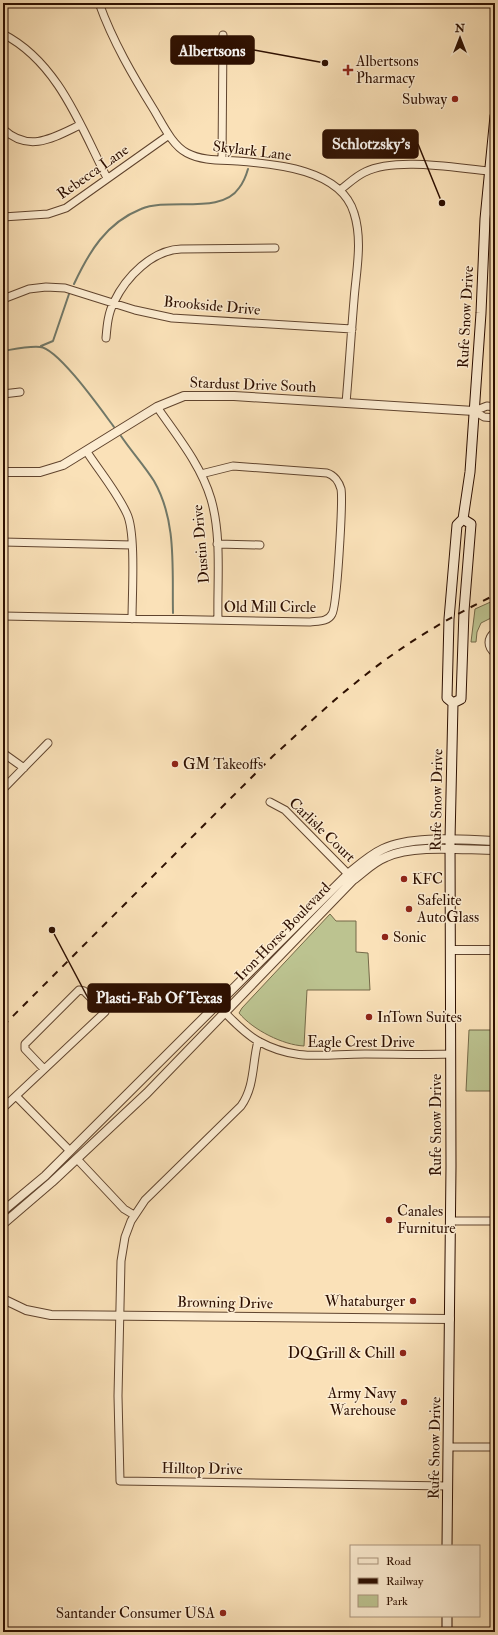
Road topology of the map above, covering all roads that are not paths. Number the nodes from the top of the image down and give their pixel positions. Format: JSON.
{"nodes":[{"id":1,"x":100,"y":3,"type":"edge"},
{"id":2,"x":3,"y":34,"type":"edge"},
{"id":3,"x":223,"y":35,"type":"dead end"},
{"id":4,"x":495,"y":116,"type":"edge"},
{"id":5,"x":80,"y":125,"type":"junction"},
{"id":6,"x":3,"y":129,"type":"edge"},
{"id":7,"x":169,"y":134,"type":"junction"},
{"id":8,"x":222,"y":160,"type":"junction"},
{"id":9,"x":490,"y":171,"type":"junction"},
{"id":10,"x":107,"y":178,"type":"junction"},
{"id":11,"x":340,"y":190,"type":"junction"},
{"id":12,"x":3,"y":217,"type":"edge"},
{"id":13,"x":275,"y":248,"type":"dead end"},
{"id":14,"x":3,"y":299,"type":"edge"},
{"id":15,"x":113,"y":303,"type":"junction"},
{"id":16,"x":352,"y":329,"type":"junction"},
{"id":17,"x":106,"y":338,"type":"dead end"},
{"id":18,"x":20,"y":392,"type":"dead end"},
{"id":19,"x":3,"y":394,"type":"edge"},
{"id":20,"x":346,"y":403,"type":"junction"},
{"id":21,"x":157,"y":407,"type":"junction"},
{"id":22,"x":495,"y":407,"type":"edge"},
{"id":23,"x":474,"y":411,"type":"junction"},
{"id":24,"x":495,"y":418,"type":"edge"},
{"id":25,"x":87,"y":452,"type":"junction"},
{"id":26,"x":3,"y":472,"type":"edge"},
{"id":27,"x":201,"y":474,"type":"junction"},
{"id":28,"x":463,"y":519,"type":"junction"},
{"id":29,"x":3,"y":542,"type":"edge"},
{"id":30,"x":217,"y":544,"type":"junction"},
{"id":31,"x":132,"y":545,"type":"junction"},
{"id":32,"x":260,"y":545,"type":"dead end"},
{"id":33,"x":3,"y":616,"type":"edge"},
{"id":34,"x":132,"y":619,"type":"junction"},
{"id":35,"x":218,"y":620,"type":"junction"},
{"id":36,"x":495,"y":632,"type":"edge"},
{"id":37,"x":495,"y":654,"type":"edge"},
{"id":38,"x":453,"y":703,"type":"junction"},
{"id":39,"x":48,"y":743,"type":"dead end"},
{"id":40,"x":3,"y":753,"type":"edge"},
{"id":41,"x":24,"y":768,"type":"junction"},
{"id":42,"x":3,"y":790,"type":"edge"},
{"id":43,"x":270,"y":802,"type":"dead end"},
{"id":44,"x":450,"y":840,"type":"junction"},
{"id":45,"x":495,"y":841,"type":"edge"},
{"id":46,"x":450,"y":850,"type":"junction"},
{"id":47,"x":495,"y":850,"type":"edge"},
{"id":48,"x":351,"y":877,"type":"junction"},
{"id":49,"x":450,"y":950,"type":"junction"},
{"id":50,"x":495,"y":950,"type":"edge"},
{"id":51,"x":217,"y":1005,"type":"junction"},
{"id":52,"x":225,"y":1013,"type":"junction"},
{"id":53,"x":258,"y":1041,"type":"junction"},
{"id":54,"x":450,"y":1054,"type":"junction"},
{"id":55,"x":44,"y":1069,"type":"junction"},
{"id":56,"x":16,"y":1096,"type":"junction"},
{"id":57,"x":3,"y":1108,"type":"edge"},
{"id":58,"x":70,"y":1151,"type":"junction"},
{"id":59,"x":77,"y":1159,"type":"junction"},
{"id":60,"x":3,"y":1211,"type":"edge"},
{"id":61,"x":134,"y":1215,"type":"junction"},
{"id":62,"x":450,"y":1221,"type":"junction"},
{"id":63,"x":495,"y":1221,"type":"edge"},
{"id":64,"x":3,"y":1224,"type":"edge"},
{"id":65,"x":3,"y":1299,"type":"edge"},
{"id":66,"x":120,"y":1315,"type":"junction"},
{"id":67,"x":450,"y":1319,"type":"junction"},
{"id":68,"x":449,"y":1447,"type":"junction"},
{"id":69,"x":495,"y":1447,"type":"edge"},
{"id":70,"x":448,"y":1486,"type":"junction"},
{"id":71,"x":447,"y":1545,"type":"edge"},
{"id":72,"x":447,"y":1617,"type":"edge"},
{"id":73,"x":446,"y":1632,"type":"edge"}],
"edges":[{"from":1,"to":7,"type":"street","name":"Skylark Lane"},
{"from":2,"to":5,"type":"street"},
{"from":3,"to":8,"type":"street"},
{"from":4,"to":9,"type":"main road","name":"Rufe Snow Drive"},
{"from":5,"to":6,"type":"street"},
{"from":5,"to":10,"type":"street"},
{"from":7,"to":8,"type":"street","name":"Skylark Lane"},
{"from":7,"to":10,"type":"street","name":"Rebecca Lane"},
{"from":8,"to":11,"type":"street","name":"Skylark Lane"},
{"from":9,"to":11,"type":"street"},
{"from":9,"to":23,"type":"main road","name":"Rufe Snow Drive"},
{"from":10,"to":12,"type":"street","name":"Rebecca Lane"},
{"from":11,"to":16,"type":"street","name":"Skylark Lane"},
{"from":13,"to":15,"type":"street"},
{"from":14,"to":15,"type":"street","name":"Brookside Drive"},
{"from":15,"to":16,"type":"street","name":"Brookside Drive"},
{"from":15,"to":17,"type":"street"},
{"from":16,"to":20,"type":"street","name":"Skylark Lane"},
{"from":18,"to":19,"type":"street"},
{"from":20,"to":21,"type":"street","name":"Stardust Drive South"},
{"from":20,"to":23,"type":"street","name":"Stardust Drive South"},
{"from":21,"to":25,"type":"street","name":"Stardust Drive South"},
{"from":21,"to":27,"type":"street","name":"Dustin Drive"},
{"from":22,"to":23,"type":"street"},
{"from":23,"to":24,"type":"street"},
{"from":23,"to":28,"type":"main road","name":"Rufe Snow Drive"},
{"from":25,"to":26,"type":"street","name":"Stardust Drive South"},
{"from":25,"to":31,"type":"street"},
{"from":27,"to":30,"type":"street","name":"Dustin Drive"},
{"from":27,"to":35,"type":"street","name":"Old Mill Circle"},
{"from":28,"to":38,"type":"main road","name":"Rufe Snow Drive"},
{"from":28,"to":38,"type":"main road","name":"Rufe Snow Drive"},
{"from":29,"to":31,"type":"street"},
{"from":30,"to":32,"type":"street"},
{"from":30,"to":35,"type":"street","name":"Dustin Drive"},
{"from":31,"to":34,"type":"street"},
{"from":33,"to":34,"type":"street","name":"Old Mill Circle"},
{"from":34,"to":35,"type":"street","name":"Old Mill Circle"},
{"from":36,"to":37,"type":"street"},
{"from":38,"to":44,"type":"main road","name":"Rufe Snow Drive"},
{"from":39,"to":41,"type":"street"},
{"from":40,"to":41,"type":"street"},
{"from":41,"to":42,"type":"street"},
{"from":43,"to":48,"type":"street","name":"Carlisle Court"},
{"from":44,"to":45,"type":"street","name":"Iron Horse Boulevard"},
{"from":44,"to":46,"type":"main road","name":"Rufe Snow Drive"},
{"from":44,"to":48,"type":"street","name":"Iron Horse Boulevard"},
{"from":46,"to":47,"type":"street","name":"Iron Horse Boulevard"},
{"from":46,"to":48,"type":"street","name":"Iron Horse Boulevard"},
{"from":46,"to":49,"type":"main road","name":"Rufe Snow Drive"},
{"from":48,"to":51,"type":"street","name":"Iron Horse Boulevard"},
{"from":48,"to":52,"type":"street","name":"Iron Horse Boulevard"},
{"from":49,"to":50,"type":"street"},
{"from":49,"to":54,"type":"main road","name":"Rufe Snow Drive"},
{"from":51,"to":52,"type":"street","name":"Eagle Crest Drive"},
{"from":51,"to":58,"type":"street","name":"Iron Horse Boulevard"},
{"from":52,"to":53,"type":"street","name":"Eagle Crest Drive"},
{"from":52,"to":59,"type":"street","name":"Iron Horse Boulevard"},
{"from":53,"to":54,"type":"street","name":"Eagle Crest Drive"},
{"from":53,"to":61,"type":"street"},
{"from":54,"to":62,"type":"main road","name":"Rufe Snow Drive"},
{"from":55,"to":55,"type":"street"},
{"from":55,"to":56,"type":"street"},
{"from":56,"to":57,"type":"street"},
{"from":56,"to":58,"type":"street"},
{"from":58,"to":59,"type":"street"},
{"from":58,"to":60,"type":"street","name":"Iron Horse Boulevard"},
{"from":59,"to":61,"type":"street"},
{"from":59,"to":64,"type":"street","name":"Iron Horse Boulevard"},
{"from":61,"to":66,"type":"street"},
{"from":62,"to":63,"type":"street"},
{"from":62,"to":67,"type":"main road","name":"Rufe Snow Drive"},
{"from":65,"to":66,"type":"street","name":"Browning Drive"},
{"from":66,"to":67,"type":"street","name":"Browning Drive"},
{"from":66,"to":70,"type":"street","name":"Hilltop Drive"},
{"from":67,"to":68,"type":"main road","name":"Rufe Snow Drive"},
{"from":68,"to":69,"type":"street"},
{"from":68,"to":70,"type":"main road","name":"Rufe Snow Drive"},
{"from":70,"to":71,"type":"main road","name":"Rufe Snow Drive"},
{"from":72,"to":73,"type":"main road"}]}
